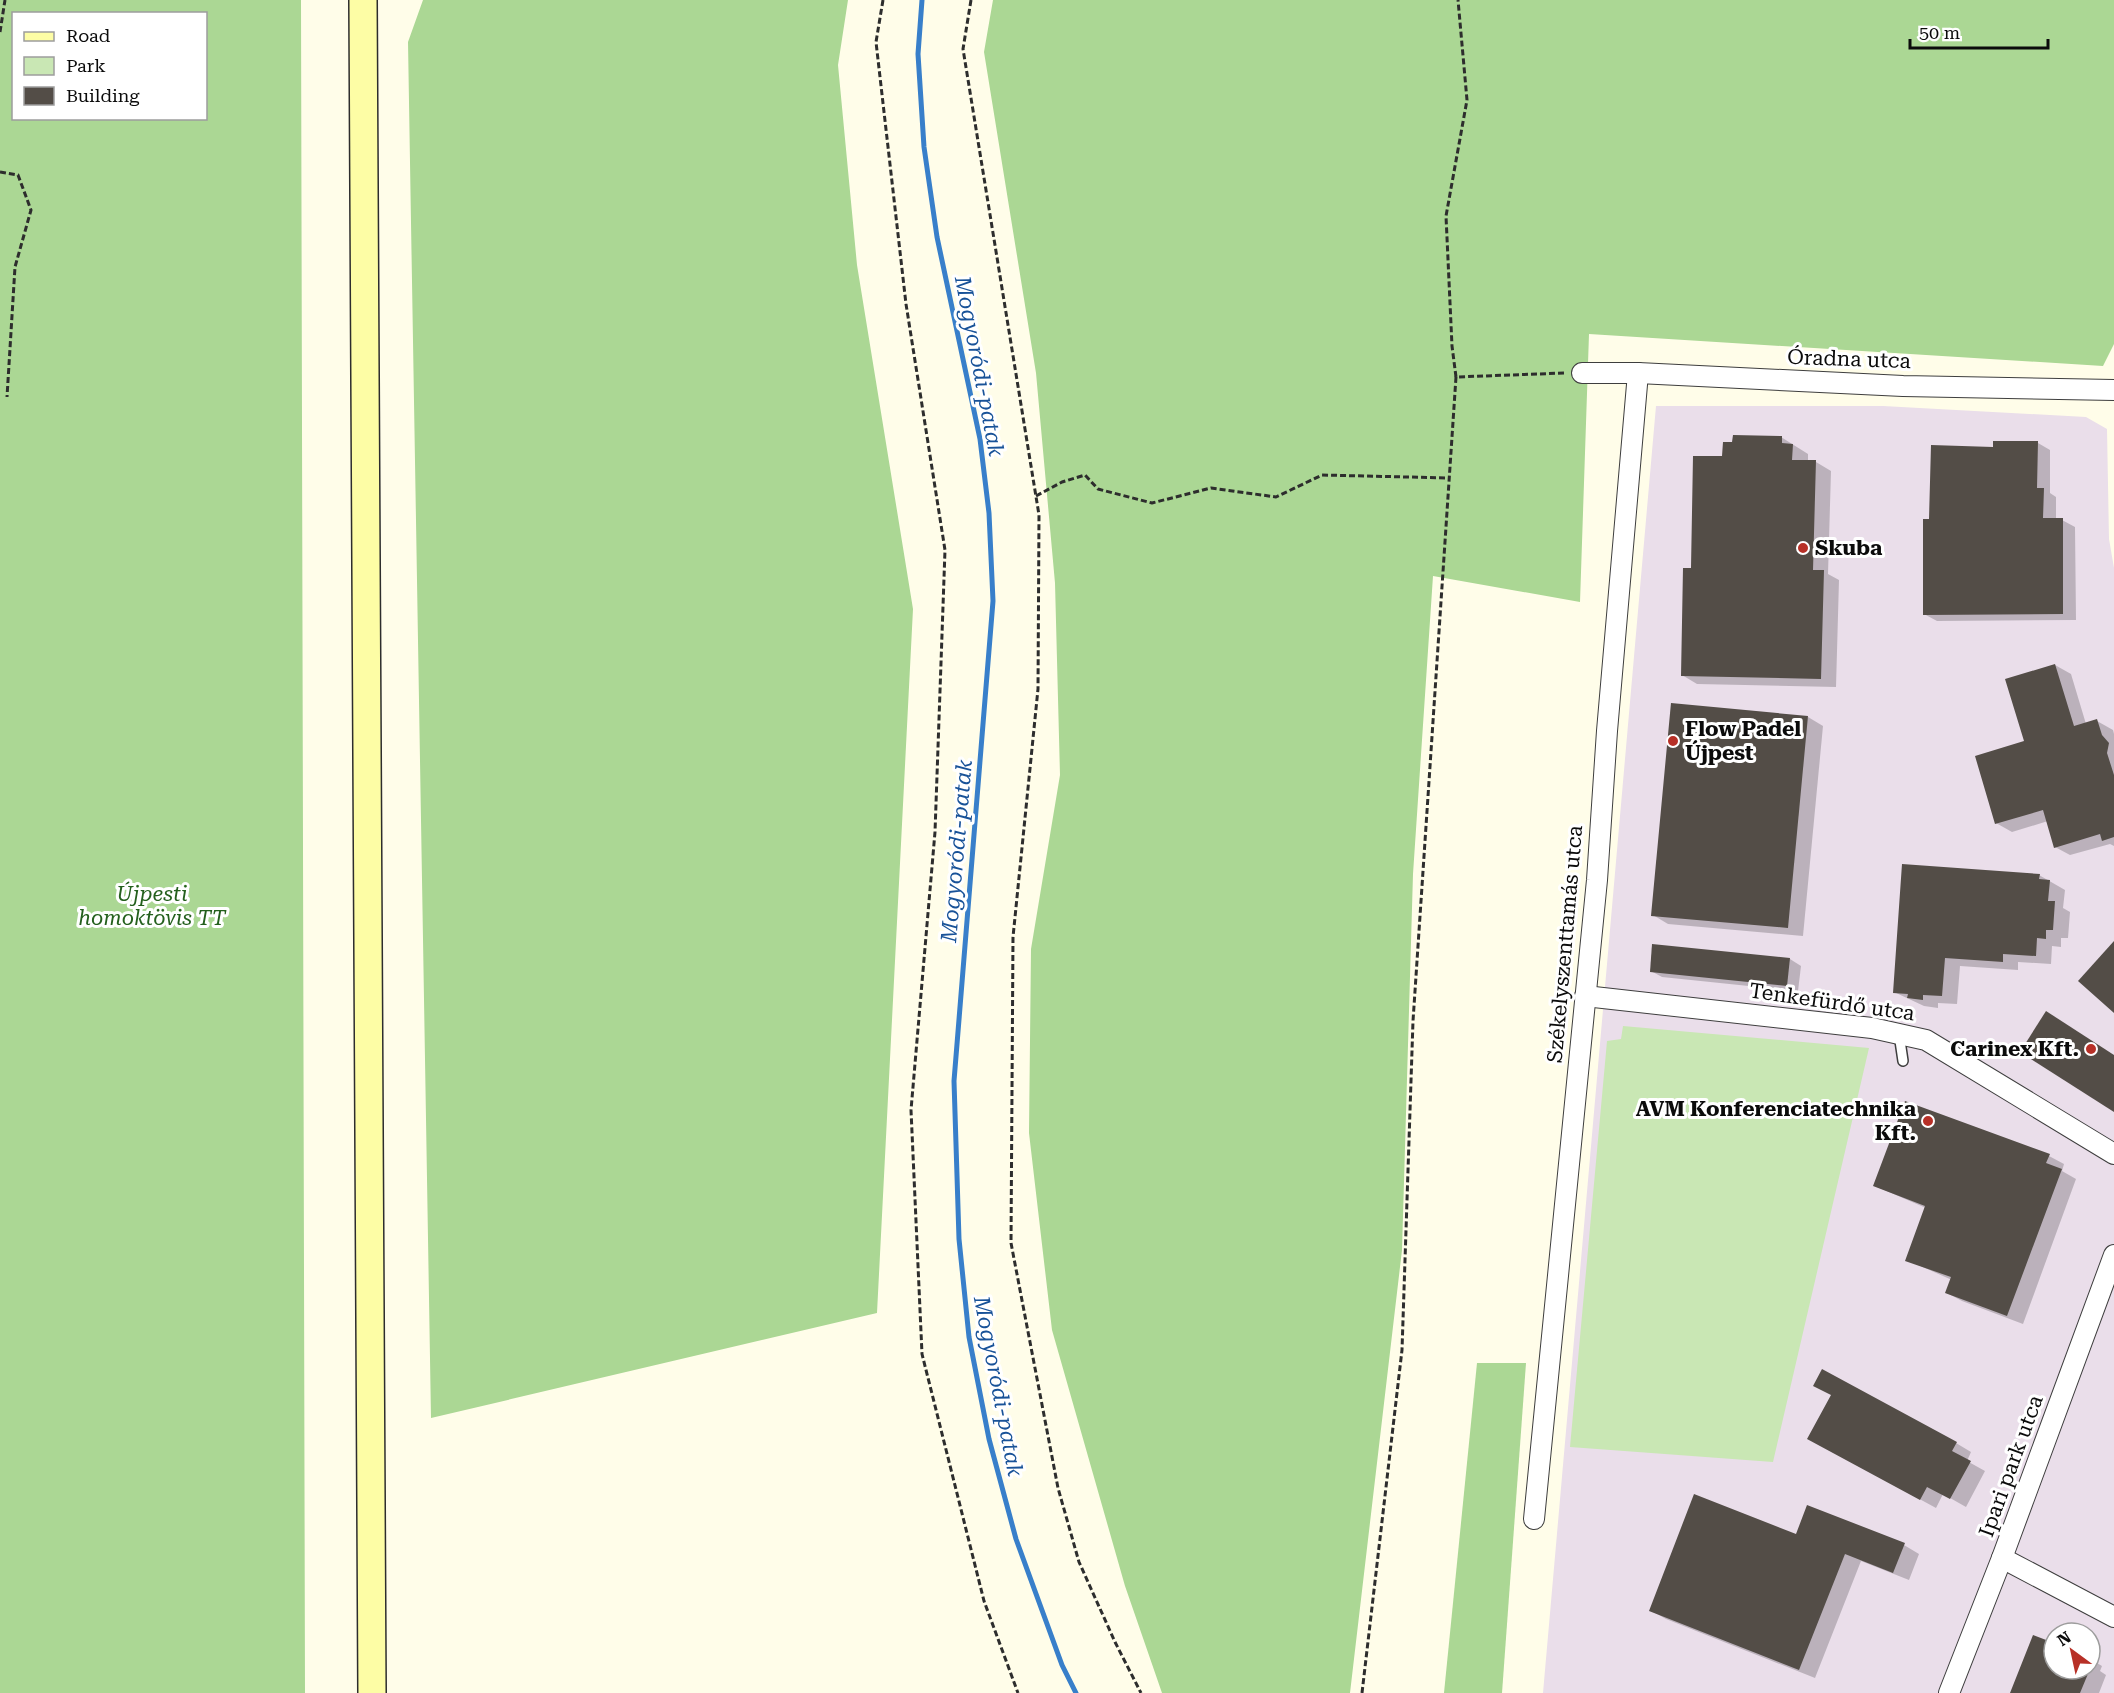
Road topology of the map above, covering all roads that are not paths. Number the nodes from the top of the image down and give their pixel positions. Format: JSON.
{"nodes":[{"id":1,"x":363,"y":0,"type":"edge"},
{"id":2,"x":1582,"y":373,"type":"road end"},
{"id":3,"x":1638,"y":373,"type":"junction"},
{"id":4,"x":2114,"y":390,"type":"edge"},
{"id":5,"x":1585,"y":996,"type":"junction"},
{"id":6,"x":1899,"y":1034,"type":"junction"},
{"id":7,"x":1903,"y":1060,"type":"dead end"},
{"id":8,"x":2114,"y":1155,"type":"edge"},
{"id":9,"x":2114,"y":1255,"type":"edge"},
{"id":10,"x":1534,"y":1519,"type":"dead end"},
{"id":11,"x":2002,"y":1558,"type":"junction"},
{"id":12,"x":2114,"y":1617,"type":"edge"},
{"id":13,"x":372,"y":1693,"type":"edge"},
{"id":14,"x":1949,"y":1693,"type":"edge"}],
"edges":[{"from":1,"to":13,"type":"main road"},
{"from":2,"to":3,"type":"street","name":"Óradna utca"},
{"from":3,"to":4,"type":"street","name":"Óradna utca"},
{"from":3,"to":5,"type":"street","name":"Székelyszenttamás utca"},
{"from":5,"to":6,"type":"street","name":"Tenkefürdő utca"},
{"from":5,"to":10,"type":"street","name":"Székelyszenttamás utca"},
{"from":6,"to":7,"type":"lane"},
{"from":6,"to":8,"type":"street","name":"Tenkefürdő utca"},
{"from":9,"to":11,"type":"street","name":"Ipari park utca"},
{"from":11,"to":12,"type":"street"},
{"from":11,"to":14,"type":"street","name":"Ipari park utca"}]}
